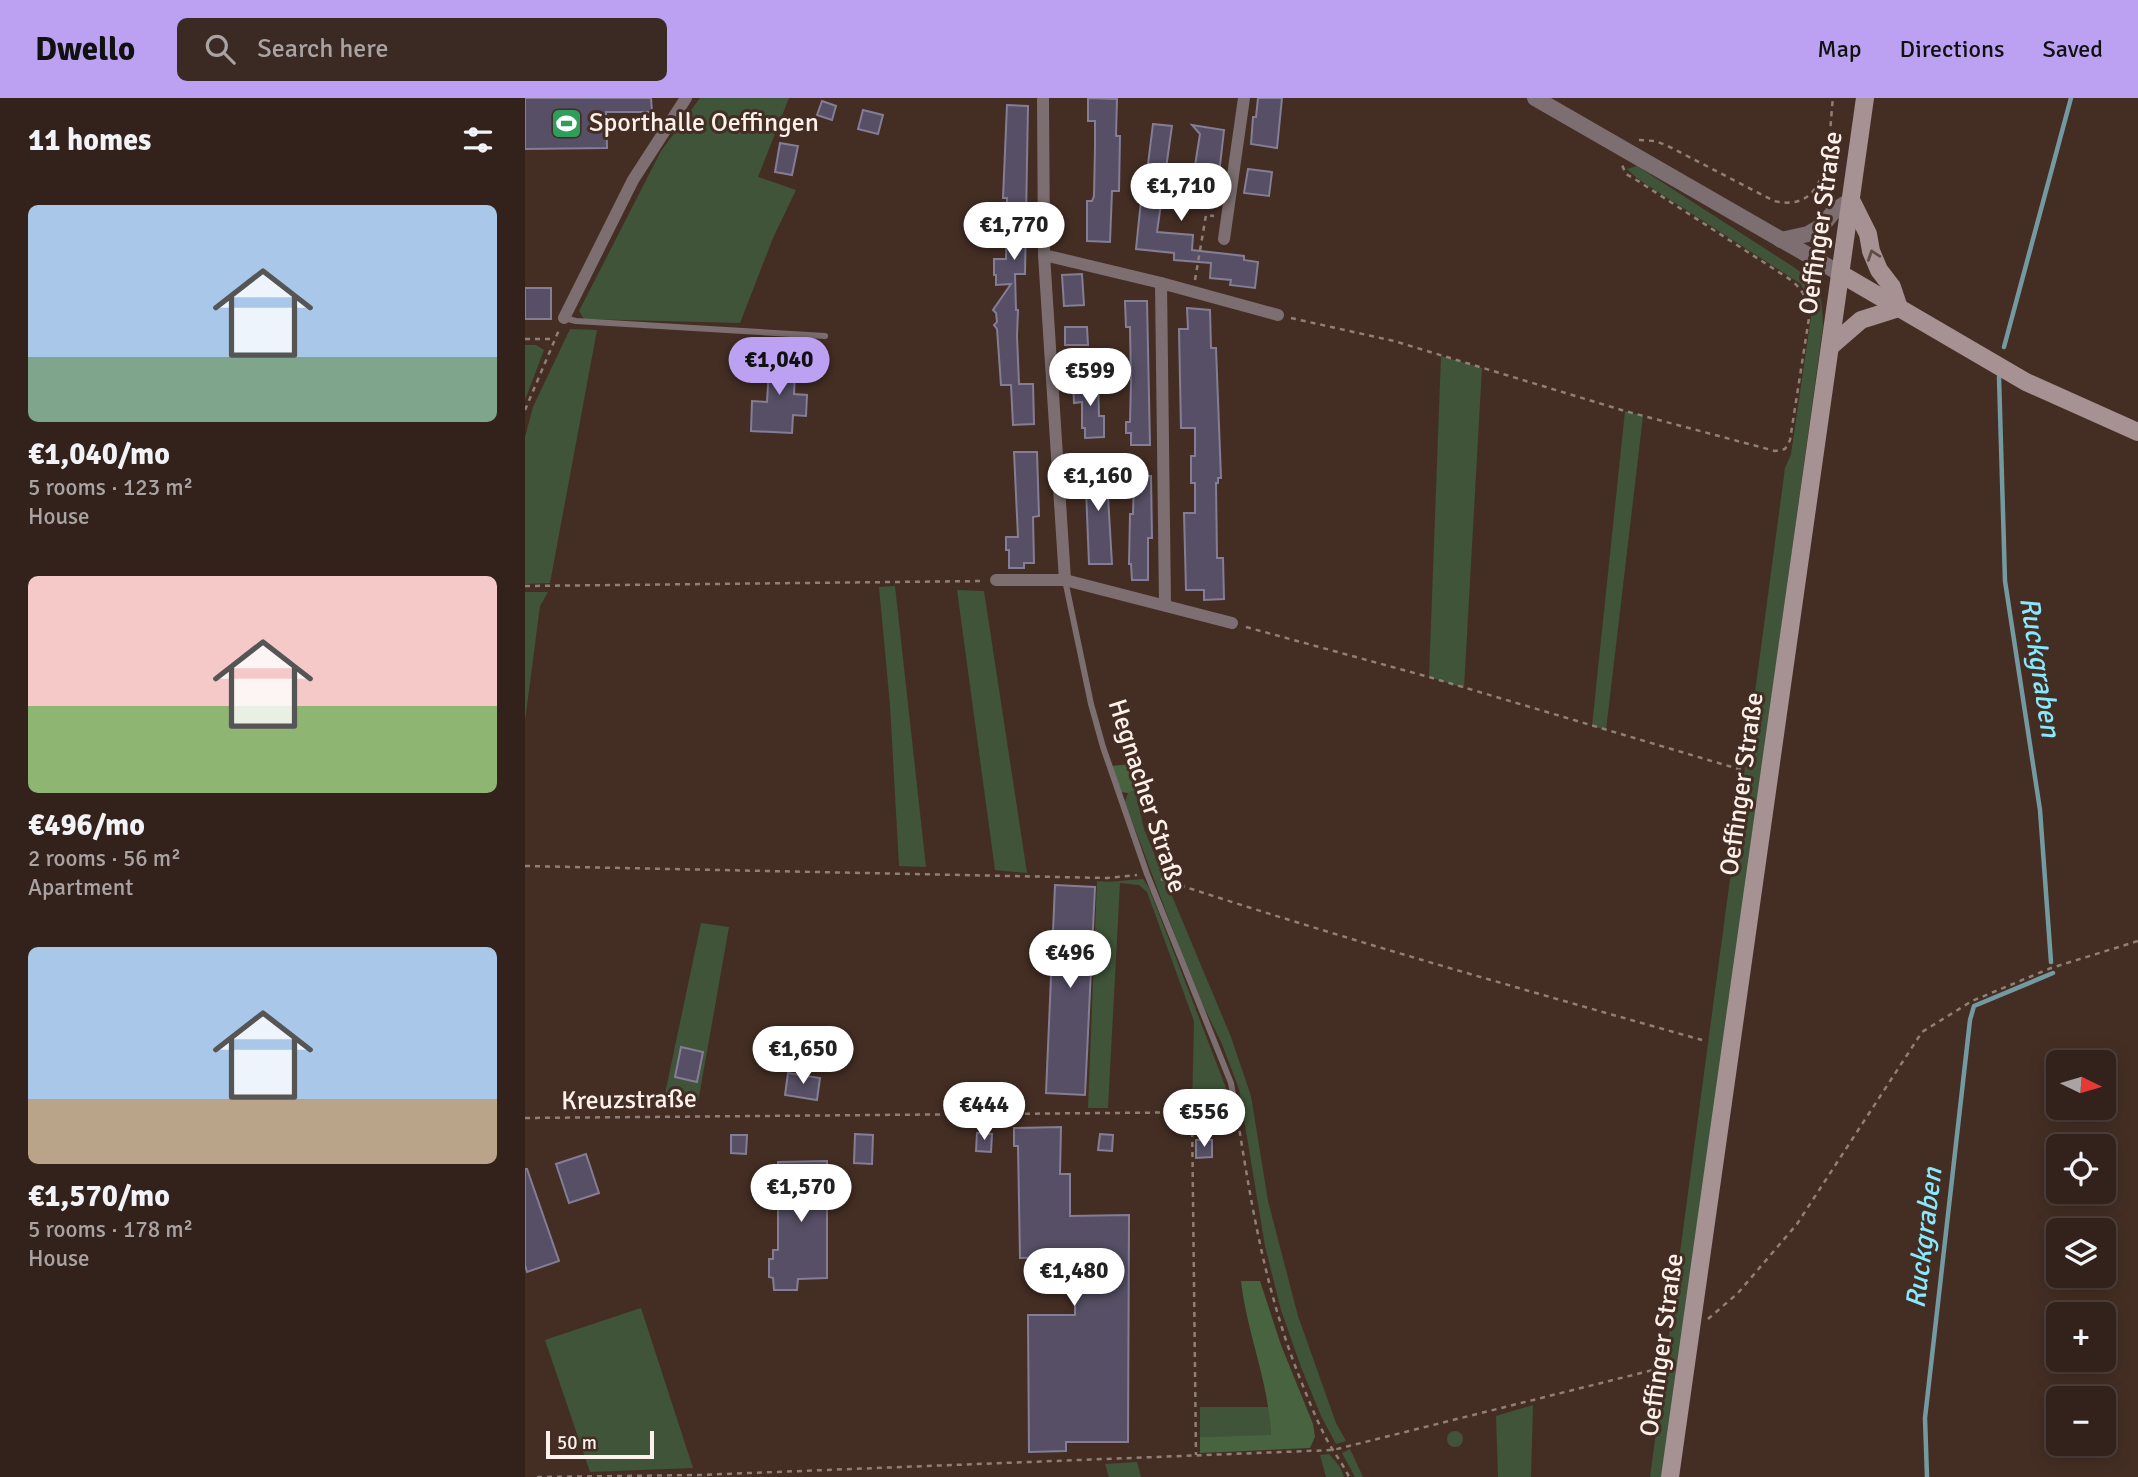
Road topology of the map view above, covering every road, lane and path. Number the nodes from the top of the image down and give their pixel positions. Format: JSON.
{"nodes":[{"id":1,"x":686,"y":98,"type":"edge"},
{"id":2,"x":1043,"y":98,"type":"edge"},
{"id":3,"x":1244,"y":98,"type":"edge"},
{"id":4,"x":1535,"y":98,"type":"edge"},
{"id":5,"x":1833,"y":98,"type":"edge"},
{"id":6,"x":1865,"y":98,"type":"edge"},
{"id":7,"x":1623,"y":150,"type":"junction"},
{"id":8,"x":1851,"y":200,"type":"junction"},
{"id":9,"x":1227,"y":218,"type":"junction"},
{"id":10,"x":1224,"y":239,"type":"dead end"},
{"id":11,"x":1781,"y":240,"type":"junction"},
{"id":12,"x":1044,"y":255,"type":"junction"},
{"id":13,"x":1842,"y":274,"type":"junction"},
{"id":14,"x":1161,"y":283,"type":"junction"},
{"id":15,"x":1193,"y":292,"type":"junction"},
{"id":16,"x":1899,"y":308,"type":"junction"},
{"id":17,"x":1278,"y":315,"type":"joint"},
{"id":18,"x":564,"y":318,"type":"junction"},
{"id":19,"x":825,"y":336,"type":"dead end"},
{"id":20,"x":555,"y":339,"type":"junction"},
{"id":21,"x":525,"y":340,"type":"edge"},
{"id":22,"x":1831,"y":346,"type":"junction"},
{"id":23,"x":525,"y":411,"type":"edge"},
{"id":24,"x":2138,"y":432,"type":"edge"},
{"id":25,"x":996,"y":580,"type":"joint"},
{"id":26,"x":1065,"y":580,"type":"junction"},
{"id":27,"x":525,"y":586,"type":"edge"},
{"id":28,"x":1165,"y":604,"type":"junction"},
{"id":29,"x":1233,"y":623,"type":"joint"},
{"id":30,"x":1742,"y":770,"type":"dead end"},
{"id":31,"x":525,"y":866,"type":"edge"},
{"id":32,"x":1147,"y":874,"type":"junction"},
{"id":33,"x":2138,"y":941,"type":"edge"},
{"id":34,"x":1702,"y":1040,"type":"dead end"},
{"id":35,"x":1192,"y":1112,"type":"junction"},
{"id":36,"x":1236,"y":1112,"type":"junction"},
{"id":37,"x":525,"y":1118,"type":"edge"},
{"id":38,"x":1690,"y":1334,"type":"junction"},
{"id":39,"x":1686,"y":1362,"type":"junction"},
{"id":40,"x":1333,"y":1450,"type":"junction"},
{"id":41,"x":1196,"y":1456,"type":"junction"},
{"id":42,"x":537,"y":1477,"type":"edge"},
{"id":43,"x":1349,"y":1477,"type":"edge"},
{"id":44,"x":1670,"y":1477,"type":"edge"}],
"edges":[{"from":1,"to":18,"type":"street"},
{"from":2,"to":12,"type":"street","name":"Hegnacher Straße"},
{"from":3,"to":9,"type":"street"},
{"from":4,"to":7,"type":"street"},
{"from":5,"to":7,"type":"path"},
{"from":6,"to":8,"type":"main road","name":"Oeffinger Straße"},
{"from":7,"to":11,"type":"street"},
{"from":7,"to":17,"type":"path"},
{"from":8,"to":11,"type":"street"},
{"from":8,"to":13,"type":"main road","name":"Oeffinger Straße"},
{"from":16,"to":8,"type":"main road","one_way":true},
{"from":9,"to":10,"type":"street"},
{"from":9,"to":15,"type":"path"},
{"from":11,"to":13,"type":"street"},
{"from":12,"to":14,"type":"street"},
{"from":12,"to":26,"type":"street","name":"Hegnacher Straße"},
{"from":13,"to":16,"type":"main road"},
{"from":13,"to":22,"type":"main road","name":"Oeffinger Straße"},
{"from":14,"to":15,"type":"street"},
{"from":14,"to":28,"type":"street"},
{"from":15,"to":17,"type":"street"},
{"from":16,"to":22,"type":"main road"},
{"from":16,"to":24,"type":"main road"},
{"from":18,"to":19,"type":"lane"},
{"from":18,"to":20,"type":"path"},
{"from":20,"to":21,"type":"path"},
{"from":20,"to":23,"type":"path"},
{"from":22,"to":38,"type":"main road","name":"Oeffinger Straße"},
{"from":25,"to":26,"type":"street"},
{"from":25,"to":27,"type":"path"},
{"from":26,"to":28,"type":"street"},
{"from":26,"to":32,"type":"lane","name":"Hegnacher Straße"},
{"from":28,"to":29,"type":"street"},
{"from":29,"to":30,"type":"path"},
{"from":31,"to":32,"type":"path"},
{"from":32,"to":34,"type":"path"},
{"from":32,"to":36,"type":"lane","name":"Hegnacher Straße"},
{"from":33,"to":38,"type":"path"},
{"from":35,"to":36,"type":"path","name":"Kreuzstraße"},
{"from":35,"to":37,"type":"path","name":"Kreuzstraße"},
{"from":35,"to":41,"type":"path"},
{"from":36,"to":40,"type":"path"},
{"from":38,"to":39,"type":"main road","name":"Oeffinger Straße"},
{"from":39,"to":40,"type":"path"},
{"from":39,"to":44,"type":"main road","name":"Oeffinger Straße"},
{"from":40,"to":41,"type":"path"},
{"from":40,"to":43,"type":"path"},
{"from":41,"to":42,"type":"path"}]}
